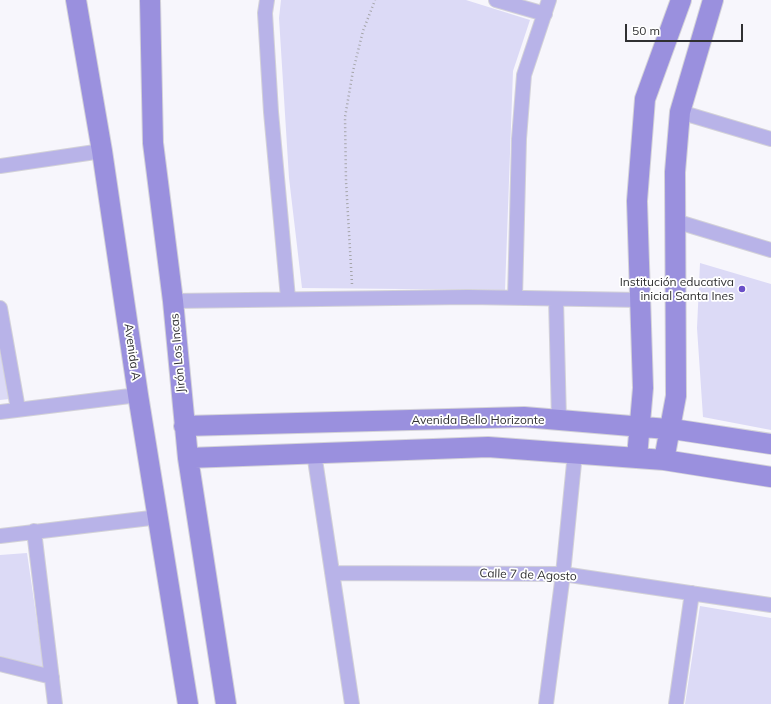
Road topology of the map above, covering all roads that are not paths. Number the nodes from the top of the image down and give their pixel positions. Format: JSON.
{"nodes":[{"id":1,"x":76,"y":0,"type":"edge"},
{"id":2,"x":150,"y":0,"type":"edge"},
{"id":3,"x":267,"y":0,"type":"edge"},
{"id":4,"x":496,"y":0,"type":"edge"},
{"id":5,"x":550,"y":0,"type":"edge"},
{"id":6,"x":681,"y":0,"type":"edge"},
{"id":7,"x":713,"y":0,"type":"edge"},
{"id":8,"x":545,"y":14,"type":"junction"},
{"id":9,"x":680,"y":112,"type":"junction"},
{"id":10,"x":771,"y":139,"type":"edge"},
{"id":11,"x":102,"y":151,"type":"junction"},
{"id":12,"x":0,"y":166,"type":"edge"},
{"id":13,"x":675,"y":221,"type":"junction"},
{"id":14,"x":771,"y":250,"type":"edge"},
{"id":15,"x":288,"y":298,"type":"junction"},
{"id":16,"x":515,"y":298,"type":"junction"},
{"id":17,"x":556,"y":299,"type":"junction"},
{"id":18,"x":640,"y":300,"type":"junction"},
{"id":19,"x":173,"y":301,"type":"junction"},
{"id":20,"x":0,"y":308,"type":"edge"},
{"id":21,"x":138,"y":395,"type":"junction"},
{"id":22,"x":18,"y":409,"type":"junction"},
{"id":23,"x":0,"y":412,"type":"edge"},
{"id":24,"x":559,"y":420,"type":"junction"},
{"id":25,"x":184,"y":426,"type":"junction"},
{"id":26,"x":640,"y":427,"type":"junction"},
{"id":27,"x":670,"y":429,"type":"junction"},
{"id":28,"x":771,"y":444,"type":"edge"},
{"id":29,"x":314,"y":453,"type":"junction"},
{"id":30,"x":575,"y":453,"type":"junction"},
{"id":31,"x":637,"y":457,"type":"junction"},
{"id":32,"x":188,"y":458,"type":"junction"},
{"id":33,"x":664,"y":460,"type":"junction"},
{"id":34,"x":771,"y":477,"type":"edge"},
{"id":35,"x":159,"y":517,"type":"junction"},
{"id":36,"x":34,"y":531,"type":"junction"},
{"id":37,"x":0,"y":536,"type":"edge"},
{"id":38,"x":332,"y":573,"type":"junction"},
{"id":39,"x":563,"y":574,"type":"junction"},
{"id":40,"x":692,"y":593,"type":"junction"},
{"id":41,"x":771,"y":605,"type":"edge"},
{"id":42,"x":0,"y":664,"type":"edge"},
{"id":43,"x":52,"y":677,"type":"junction"},
{"id":44,"x":55,"y":704,"type":"edge"},
{"id":45,"x":188,"y":704,"type":"edge"},
{"id":46,"x":226,"y":704,"type":"edge"},
{"id":47,"x":352,"y":704,"type":"edge"},
{"id":48,"x":546,"y":704,"type":"edge"},
{"id":49,"x":676,"y":704,"type":"edge"}],
"edges":[{"from":1,"to":11,"type":"street","name":"Avenida A"},
{"from":2,"to":19,"type":"street","name":"Jirón Los Incas"},
{"from":3,"to":15,"type":"street"},
{"from":4,"to":8,"type":"street"},
{"from":5,"to":8,"type":"street"},
{"from":6,"to":18,"type":"street"},
{"from":7,"to":9,"type":"street"},
{"from":8,"to":16,"type":"street"},
{"from":9,"to":10,"type":"street"},
{"from":9,"to":13,"type":"street"},
{"from":11,"to":12,"type":"street"},
{"from":11,"to":21,"type":"street","name":"Avenida A"},
{"from":13,"to":14,"type":"street"},
{"from":13,"to":27,"type":"street"},
{"from":15,"to":16,"type":"street"},
{"from":15,"to":19,"type":"street"},
{"from":16,"to":17,"type":"street"},
{"from":17,"to":18,"type":"street"},
{"from":17,"to":24,"type":"street"},
{"from":18,"to":26,"type":"street"},
{"from":19,"to":25,"type":"street","name":"Jirón Los Incas"},
{"from":20,"to":22,"type":"street"},
{"from":21,"to":22,"type":"street"},
{"from":21,"to":35,"type":"street","name":"Avenida A"},
{"from":22,"to":23,"type":"street"},
{"from":24,"to":25,"type":"street","name":"Avenida Bello Horizonte"},
{"from":24,"to":26,"type":"street","name":"Avenida Bello Horizonte"},
{"from":25,"to":32,"type":"street","name":"Jirón Los Incas"},
{"from":26,"to":27,"type":"street","name":"Avenida Bello Horizonte"},
{"from":26,"to":31,"type":"street"},
{"from":27,"to":28,"type":"street","name":"Avenida Bello Horizonte"},
{"from":27,"to":33,"type":"street"},
{"from":29,"to":30,"type":"street"},
{"from":29,"to":32,"type":"street"},
{"from":29,"to":38,"type":"street"},
{"from":30,"to":31,"type":"street"},
{"from":30,"to":39,"type":"street"},
{"from":31,"to":33,"type":"street"},
{"from":32,"to":46,"type":"street","name":"Jirón Los Incas"},
{"from":33,"to":34,"type":"street"},
{"from":35,"to":36,"type":"street"},
{"from":35,"to":45,"type":"street","name":"Avenida A"},
{"from":36,"to":37,"type":"street"},
{"from":36,"to":43,"type":"street"},
{"from":38,"to":39,"type":"street","name":"Calle 7 de Agosto"},
{"from":38,"to":47,"type":"street"},
{"from":39,"to":40,"type":"street","name":"Calle 7 de Agosto"},
{"from":39,"to":48,"type":"street"},
{"from":40,"to":41,"type":"street","name":"Calle 7 de Agosto"},
{"from":40,"to":49,"type":"street"},
{"from":42,"to":43,"type":"street"},
{"from":43,"to":44,"type":"street"}]}
